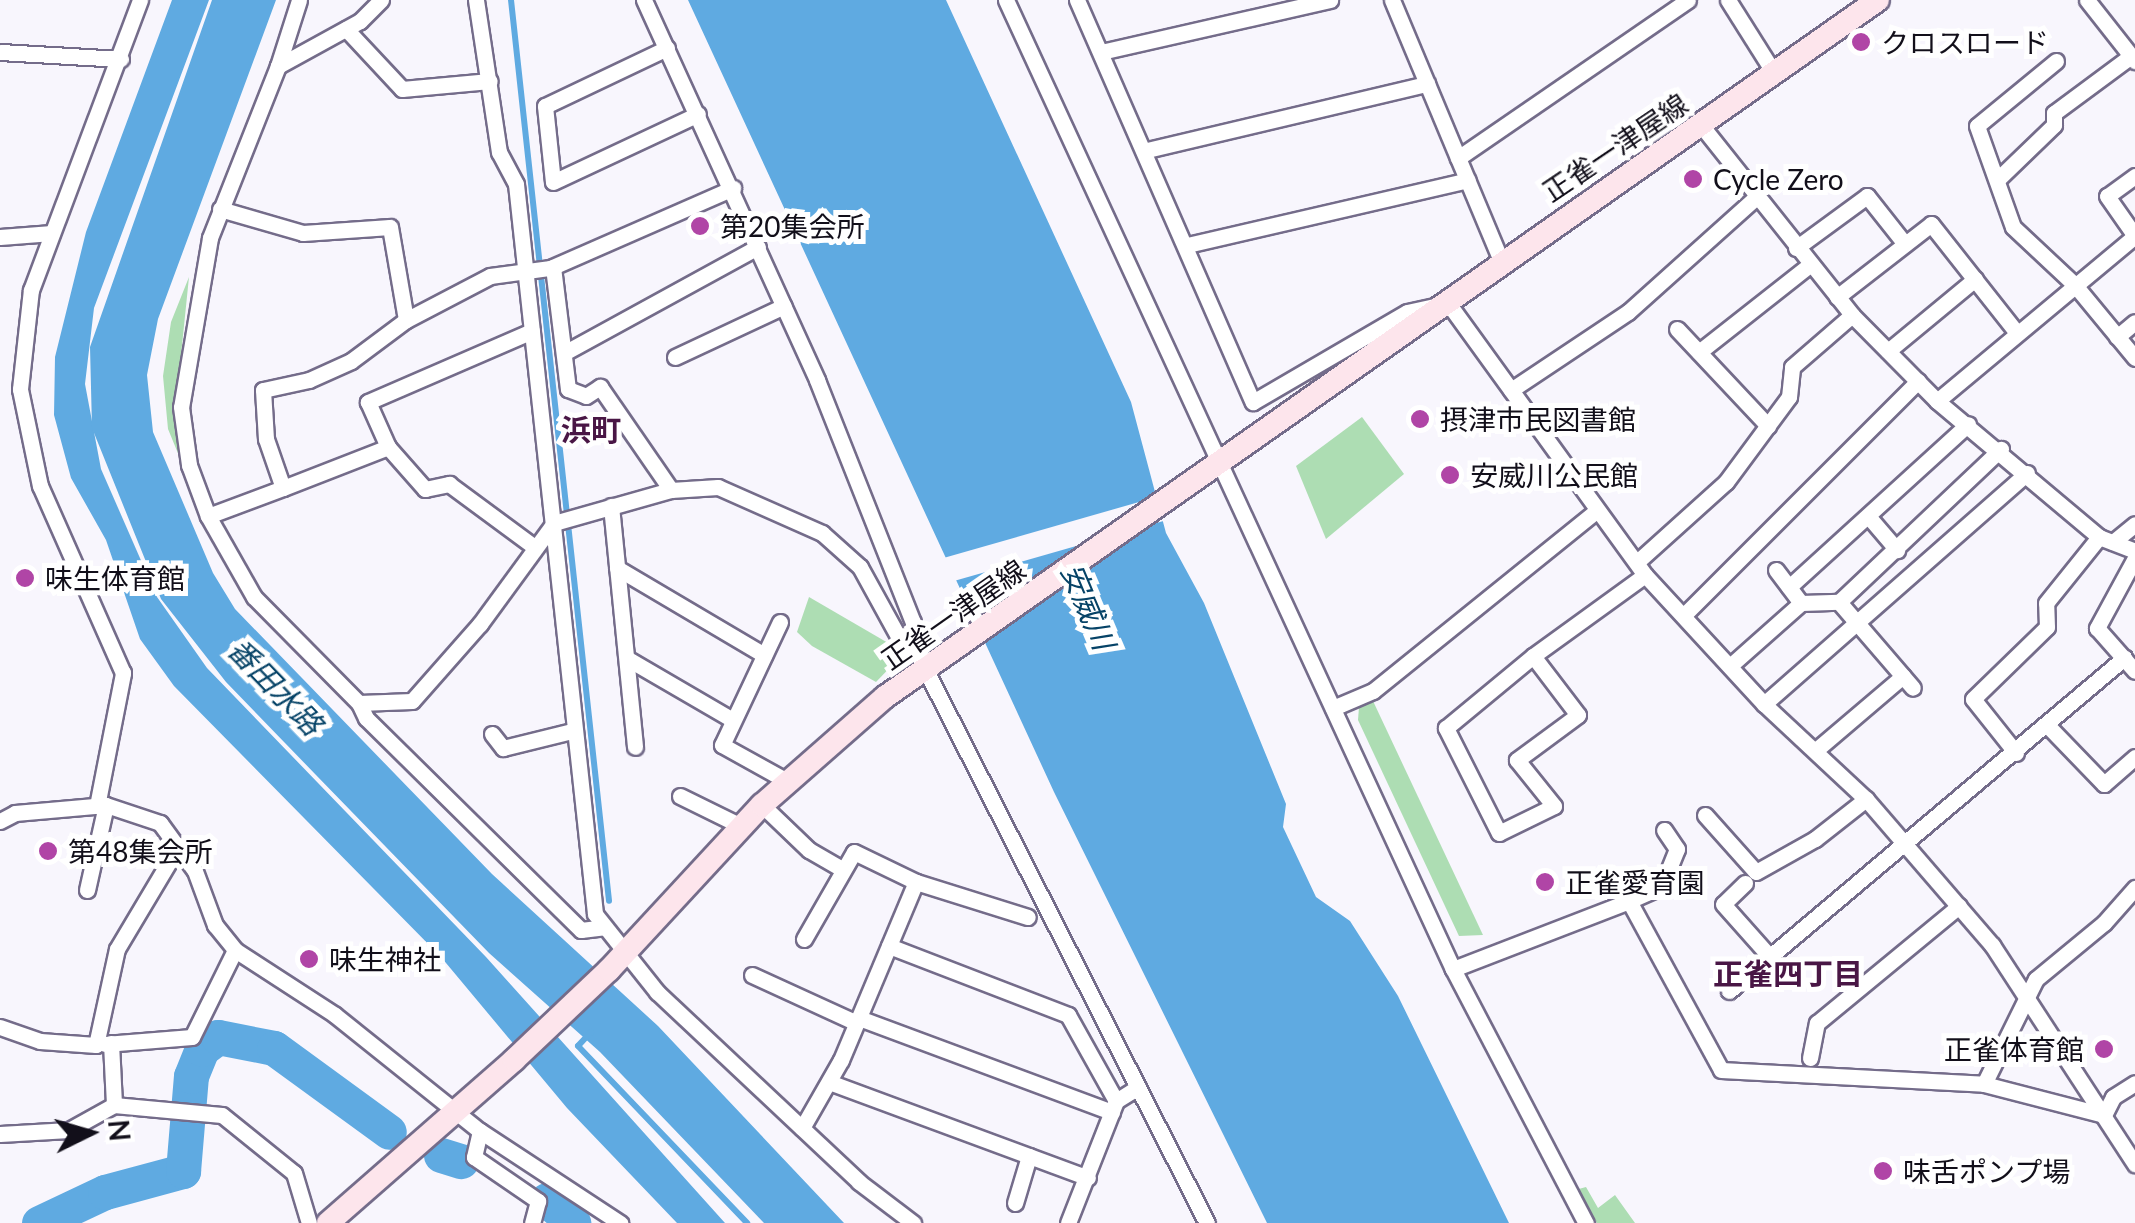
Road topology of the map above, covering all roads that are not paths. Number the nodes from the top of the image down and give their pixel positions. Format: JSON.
{"nodes":[{"id":1,"x":140,"y":0,"type":"edge"},
{"id":2,"x":299,"y":0,"type":"edge"},
{"id":3,"x":476,"y":0,"type":"edge"},
{"id":4,"x":644,"y":0,"type":"edge"},
{"id":5,"x":1006,"y":0,"type":"edge"},
{"id":6,"x":1077,"y":0,"type":"edge"},
{"id":7,"x":1330,"y":0,"type":"edge"},
{"id":8,"x":1392,"y":0,"type":"edge"},
{"id":9,"x":1688,"y":0,"type":"edge"},
{"id":10,"x":1728,"y":0,"type":"edge"},
{"id":11,"x":1878,"y":0,"type":"edge"},
{"id":12,"x":2111,"y":0,"type":"edge"},
{"id":13,"x":377,"y":1,"type":"edge"},
{"id":14,"x":2092,"y":6,"type":"edge"},
{"id":15,"x":346,"y":30,"type":"junction"},
{"id":16,"x":667,"y":48,"type":"junction"},
{"id":17,"x":0,"y":52,"type":"edge"},
{"id":18,"x":1101,"y":52,"type":"junction"},
{"id":19,"x":2133,"y":58,"type":"edge"},
{"id":20,"x":121,"y":59,"type":"junction"},
{"id":21,"x":2056,"y":62,"type":"dead end"},
{"id":22,"x":278,"y":66,"type":"junction"},
{"id":23,"x":1774,"y":73,"type":"junction"},
{"id":24,"x":490,"y":81,"type":"junction"},
{"id":25,"x":1427,"y":84,"type":"junction"},
{"id":26,"x":698,"y":114,"type":"junction"},
{"id":27,"x":1701,"y":125,"type":"junction"},
{"id":28,"x":1147,"y":150,"type":"junction"},
{"id":29,"x":1458,"y":158,"type":"junction"},
{"id":30,"x":2135,"y":176,"type":"edge"},
{"id":31,"x":1998,"y":179,"type":"junction"},
{"id":32,"x":1468,"y":180,"type":"junction"},
{"id":33,"x":733,"y":188,"type":"junction"},
{"id":34,"x":1755,"y":198,"type":"junction"},
{"id":35,"x":220,"y":208,"type":"junction"},
{"id":36,"x":52,"y":233,"type":"junction"},
{"id":37,"x":2135,"y":236,"type":"edge"},
{"id":38,"x":0,"y":237,"type":"edge"},
{"id":39,"x":1905,"y":244,"type":"junction"},
{"id":40,"x":1187,"y":245,"type":"junction"},
{"id":41,"x":758,"y":247,"type":"junction"},
{"id":42,"x":1796,"y":248,"type":"junction"},
{"id":43,"x":1502,"y":261,"type":"junction"},
{"id":44,"x":1810,"y":264,"type":"junction"},
{"id":45,"x":541,"y":268,"type":"junction"},
{"id":46,"x":1975,"y":279,"type":"junction"},
{"id":47,"x":2074,"y":284,"type":"junction"},
{"id":48,"x":1837,"y":296,"type":"junction"},
{"id":49,"x":1448,"y":303,"type":"junction"},
{"id":50,"x":784,"y":306,"type":"junction"},
{"id":51,"x":1852,"y":315,"type":"junction"},
{"id":52,"x":406,"y":320,"type":"junction"},
{"id":53,"x":2135,"y":322,"type":"edge"},
{"id":54,"x":1678,"y":329,"type":"dead end"},
{"id":55,"x":532,"y":330,"type":"junction"},
{"id":56,"x":2017,"y":333,"type":"junction"},
{"id":57,"x":2117,"y":337,"type":"junction"},
{"id":58,"x":1888,"y":351,"type":"junction"},
{"id":59,"x":564,"y":352,"type":"junction"},
{"id":60,"x":1699,"y":352,"type":"junction"},
{"id":61,"x":675,"y":357,"type":"dead end"},
{"id":62,"x":2135,"y":358,"type":"edge"},
{"id":63,"x":1918,"y":381,"type":"junction"},
{"id":64,"x":1511,"y":390,"type":"junction"},
{"id":65,"x":1937,"y":400,"type":"junction"},
{"id":66,"x":1968,"y":424,"type":"junction"},
{"id":67,"x":1768,"y":426,"type":"junction"},
{"id":68,"x":388,"y":447,"type":"junction"},
{"id":69,"x":2001,"y":450,"type":"junction"},
{"id":70,"x":1209,"y":472,"type":"junction"},
{"id":71,"x":2027,"y":473,"type":"junction"},
{"id":72,"x":283,"y":488,"type":"junction"},
{"id":73,"x":672,"y":490,"type":"junction"},
{"id":74,"x":611,"y":506,"type":"junction"},
{"id":75,"x":1596,"y":510,"type":"junction"},
{"id":76,"x":208,"y":516,"type":"junction"},
{"id":77,"x":1868,"y":516,"type":"junction"},
{"id":78,"x":562,"y":520,"type":"junction"},
{"id":79,"x":2135,"y":524,"type":"edge"},
{"id":80,"x":2106,"y":540,"type":"junction"},
{"id":81,"x":532,"y":546,"type":"junction"},
{"id":82,"x":1897,"y":550,"type":"junction"},
{"id":83,"x":2135,"y":554,"type":"edge"},
{"id":84,"x":617,"y":568,"type":"junction"},
{"id":85,"x":1641,"y":569,"type":"junction"},
{"id":86,"x":1776,"y":570,"type":"dead end"},
{"id":87,"x":1789,"y":587,"type":"junction"},
{"id":88,"x":1838,"y":602,"type":"junction"},
{"id":89,"x":1801,"y":603,"type":"junction"},
{"id":90,"x":1684,"y":615,"type":"junction"},
{"id":91,"x":780,"y":622,"type":"dead end"},
{"id":92,"x":1860,"y":626,"type":"junction"},
{"id":93,"x":764,"y":656,"type":"junction"},
{"id":94,"x":1534,"y":656,"type":"junction"},
{"id":95,"x":628,"y":659,"type":"junction"},
{"id":96,"x":926,"y":660,"type":"junction"},
{"id":97,"x":1732,"y":665,"type":"junction"},
{"id":98,"x":2129,"y":665,"type":"edge"},
{"id":99,"x":359,"y":702,"type":"junction"},
{"id":100,"x":1764,"y":704,"type":"junction"},
{"id":101,"x":1333,"y":708,"type":"junction"},
{"id":102,"x":731,"y":720,"type":"junction"},
{"id":103,"x":2047,"y":726,"type":"junction"},
{"id":104,"x":572,"y":731,"type":"junction"},
{"id":105,"x":492,"y":734,"type":"dead end"},
{"id":106,"x":635,"y":747,"type":"dead end"},
{"id":107,"x":1816,"y":750,"type":"junction"},
{"id":108,"x":2016,"y":752,"type":"junction"},
{"id":109,"x":2135,"y":757,"type":"edge"},
{"id":110,"x":786,"y":781,"type":"junction"},
{"id":111,"x":680,"y":796,"type":"dead end"},
{"id":112,"x":1866,"y":799,"type":"junction"},
{"id":113,"x":762,"y":805,"type":"junction"},
{"id":114,"x":102,"y":806,"type":"junction"},
{"id":115,"x":1705,"y":815,"type":"dead end"},
{"id":116,"x":0,"y":821,"type":"edge"},
{"id":117,"x":741,"y":826,"type":"junction"},
{"id":118,"x":1664,"y":830,"type":"dead end"},
{"id":119,"x":179,"y":845,"type":"junction"},
{"id":120,"x":1909,"y":846,"type":"junction"},
{"id":121,"x":843,"y":870,"type":"junction"},
{"id":122,"x":916,"y":882,"type":"junction"},
{"id":123,"x":1745,"y":883,"type":"dead end"},
{"id":124,"x":2135,"y":888,"type":"edge"},
{"id":125,"x":87,"y":890,"type":"dead end"},
{"id":126,"x":1630,"y":902,"type":"junction"},
{"id":127,"x":1960,"y":906,"type":"junction"},
{"id":128,"x":1028,"y":917,"type":"dead end"},
{"id":129,"x":604,"y":926,"type":"junction"},
{"id":130,"x":804,"y":940,"type":"dead end"},
{"id":131,"x":889,"y":946,"type":"junction"},
{"id":132,"x":235,"y":950,"type":"junction"},
{"id":133,"x":623,"y":951,"type":"junction"},
{"id":134,"x":1770,"y":958,"type":"junction"},
{"id":135,"x":1453,"y":969,"type":"junction"},
{"id":136,"x":752,"y":975,"type":"dead end"},
{"id":137,"x":1729,"y":991,"type":"dead end"},
{"id":138,"x":2026,"y":994,"type":"junction"},
{"id":139,"x":858,"y":1020,"type":"junction"},
{"id":140,"x":0,"y":1027,"type":"edge"},
{"id":141,"x":103,"y":1044,"type":"junction"},
{"id":142,"x":1810,"y":1058,"type":"dead end"},
{"id":143,"x":828,"y":1082,"type":"junction"},
{"id":144,"x":2135,"y":1083,"type":"edge"},
{"id":145,"x":1984,"y":1084,"type":"junction"},
{"id":146,"x":1138,"y":1087,"type":"junction"},
{"id":147,"x":114,"y":1104,"type":"junction"},
{"id":148,"x":1114,"y":1107,"type":"junction"},
{"id":149,"x":458,"y":1110,"type":"junction"},
{"id":150,"x":2104,"y":1115,"type":"junction"},
{"id":151,"x":802,"y":1128,"type":"junction"},
{"id":152,"x":480,"y":1130,"type":"junction"},
{"id":153,"x":0,"y":1134,"type":"edge"},
{"id":154,"x":1029,"y":1156,"type":"junction"},
{"id":155,"x":2135,"y":1164,"type":"edge"},
{"id":156,"x":1088,"y":1178,"type":"junction"},
{"id":157,"x":1015,"y":1204,"type":"dead end"},
{"id":158,"x":310,"y":1223,"type":"edge"},
{"id":159,"x":328,"y":1223,"type":"edge"},
{"id":160,"x":532,"y":1223,"type":"edge"},
{"id":161,"x":620,"y":1223,"type":"edge"},
{"id":162,"x":912,"y":1223,"type":"edge"},
{"id":163,"x":1068,"y":1223,"type":"edge"},
{"id":164,"x":1207,"y":1223,"type":"edge"},
{"id":165,"x":1586,"y":1223,"type":"edge"}],
"edges":[{"from":1,"to":20,"type":"street"},
{"from":2,"to":22,"type":"street"},
{"from":3,"to":24,"type":"street"},
{"from":4,"to":16,"type":"street"},
{"from":5,"to":70,"type":"street"},
{"from":6,"to":18,"type":"street"},
{"from":7,"to":18,"type":"street"},
{"from":8,"to":25,"type":"street"},
{"from":9,"to":29,"type":"street"},
{"from":10,"to":23,"type":"street"},
{"from":11,"to":23,"type":"main road","name":"正雀一津屋線"},
{"from":12,"to":14,"type":"street"},
{"from":13,"to":15,"type":"street"},
{"from":14,"to":19,"type":"street"},
{"from":15,"to":22,"type":"street"},
{"from":15,"to":24,"type":"street"},
{"from":16,"to":26,"type":"street"},
{"from":16,"to":26,"type":"street"},
{"from":17,"to":20,"type":"street"},
{"from":18,"to":28,"type":"street"},
{"from":19,"to":31,"type":"street"},
{"from":20,"to":36,"type":"street"},
{"from":21,"to":31,"type":"street"},
{"from":22,"to":35,"type":"street"},
{"from":23,"to":27,"type":"main road","name":"正雀一津屋線"},
{"from":24,"to":45,"type":"street"},
{"from":25,"to":28,"type":"street"},
{"from":25,"to":29,"type":"street"},
{"from":26,"to":33,"type":"street"},
{"from":27,"to":34,"type":"street"},
{"from":27,"to":43,"type":"main road","name":"正雀一津屋線"},
{"from":28,"to":40,"type":"street"},
{"from":29,"to":32,"type":"street"},
{"from":30,"to":37,"type":"street"},
{"from":31,"to":47,"type":"street"},
{"from":32,"to":40,"type":"street"},
{"from":32,"to":43,"type":"street"},
{"from":33,"to":41,"type":"street"},
{"from":33,"to":45,"type":"street"},
{"from":34,"to":42,"type":"street"},
{"from":34,"to":64,"type":"street"},
{"from":35,"to":52,"type":"street"},
{"from":35,"to":76,"type":"street"},
{"from":36,"to":38,"type":"street"},
{"from":36,"to":114,"type":"street"},
{"from":37,"to":47,"type":"street"},
{"from":39,"to":42,"type":"street"},
{"from":39,"to":46,"type":"street"},
{"from":39,"to":48,"type":"street"},
{"from":40,"to":49,"type":"street"},
{"from":41,"to":50,"type":"street"},
{"from":41,"to":59,"type":"street"},
{"from":42,"to":44,"type":"street"},
{"from":43,"to":49,"type":"main road","name":"正雀一津屋線"},
{"from":44,"to":48,"type":"street"},
{"from":44,"to":60,"type":"street"},
{"from":45,"to":52,"type":"street"},
{"from":45,"to":55,"type":"street"},
{"from":45,"to":59,"type":"street"},
{"from":46,"to":56,"type":"street"},
{"from":46,"to":58,"type":"street"},
{"from":47,"to":56,"type":"street"},
{"from":47,"to":57,"type":"street"},
{"from":48,"to":51,"type":"street"},
{"from":49,"to":64,"type":"street"},
{"from":49,"to":70,"type":"main road","name":"正雀一津屋線"},
{"from":50,"to":61,"type":"street"},
{"from":50,"to":96,"type":"street"},
{"from":51,"to":58,"type":"street"},
{"from":51,"to":67,"type":"street"},
{"from":52,"to":72,"type":"street"},
{"from":53,"to":57,"type":"street"},
{"from":54,"to":60,"type":"street"},
{"from":55,"to":68,"type":"street"},
{"from":55,"to":78,"type":"street"},
{"from":56,"to":65,"type":"street"},
{"from":57,"to":62,"type":"street"},
{"from":58,"to":63,"type":"street"},
{"from":59,"to":73,"type":"street"},
{"from":60,"to":67,"type":"street"},
{"from":63,"to":65,"type":"street"},
{"from":63,"to":90,"type":"street"},
{"from":64,"to":75,"type":"street"},
{"from":65,"to":66,"type":"street"},
{"from":66,"to":69,"type":"street"},
{"from":66,"to":77,"type":"street"},
{"from":67,"to":85,"type":"street"},
{"from":68,"to":72,"type":"street"},
{"from":68,"to":81,"type":"street"},
{"from":69,"to":71,"type":"street"},
{"from":69,"to":82,"type":"street"},
{"from":70,"to":96,"type":"main road","name":"正雀一津屋線"},
{"from":70,"to":101,"type":"street"},
{"from":71,"to":80,"type":"street"},
{"from":71,"to":92,"type":"street"},
{"from":72,"to":76,"type":"street"},
{"from":73,"to":74,"type":"street"},
{"from":73,"to":96,"type":"street"},
{"from":74,"to":78,"type":"street"},
{"from":74,"to":84,"type":"street"},
{"from":75,"to":85,"type":"street"},
{"from":75,"to":101,"type":"street"},
{"from":76,"to":99,"type":"street"},
{"from":77,"to":82,"type":"street"},
{"from":77,"to":87,"type":"street"},
{"from":78,"to":81,"type":"street"},
{"from":78,"to":104,"type":"street"},
{"from":79,"to":80,"type":"street"},
{"from":80,"to":83,"type":"street"},
{"from":80,"to":108,"type":"street"},
{"from":81,"to":99,"type":"street"},
{"from":82,"to":88,"type":"street"},
{"from":83,"to":98,"type":"street"},
{"from":84,"to":93,"type":"street"},
{"from":84,"to":95,"type":"street"},
{"from":85,"to":90,"type":"street"},
{"from":85,"to":94,"type":"street"},
{"from":86,"to":87,"type":"street"},
{"from":87,"to":89,"type":"street"},
{"from":88,"to":89,"type":"street"},
{"from":88,"to":92,"type":"street"},
{"from":89,"to":97,"type":"street"},
{"from":90,"to":97,"type":"street"},
{"from":91,"to":93,"type":"street"},
{"from":92,"to":100,"type":"street"},
{"from":92,"to":107,"type":"street"},
{"from":93,"to":102,"type":"street"},
{"from":94,"to":94,"type":"street"},
{"from":95,"to":102,"type":"street"},
{"from":95,"to":106,"type":"street"},
{"from":96,"to":110,"type":"main road","name":"正雀一津屋線"},
{"from":96,"to":146,"type":"street"},
{"from":97,"to":100,"type":"street"},
{"from":98,"to":103,"type":"street"},
{"from":99,"to":129,"type":"street"},
{"from":100,"to":107,"type":"street"},
{"from":101,"to":135,"type":"street"},
{"from":102,"to":110,"type":"street"},
{"from":103,"to":108,"type":"street"},
{"from":103,"to":109,"type":"street"},
{"from":104,"to":105,"type":"street"},
{"from":104,"to":129,"type":"street"},
{"from":107,"to":112,"type":"street"},
{"from":108,"to":120,"type":"street"},
{"from":110,"to":113,"type":"main road","name":"正雀一津屋線"},
{"from":111,"to":117,"type":"street"},
{"from":112,"to":115,"type":"street"},
{"from":112,"to":120,"type":"street"},
{"from":113,"to":117,"type":"main road","name":"正雀一津屋線"},
{"from":113,"to":121,"type":"street"},
{"from":114,"to":116,"type":"street"},
{"from":114,"to":119,"type":"street"},
{"from":114,"to":125,"type":"street"},
{"from":117,"to":133,"type":"main road","name":"正雀一津屋線"},
{"from":118,"to":126,"type":"street"},
{"from":119,"to":132,"type":"street"},
{"from":119,"to":141,"type":"street"},
{"from":120,"to":127,"type":"street"},
{"from":120,"to":134,"type":"street"},
{"from":121,"to":122,"type":"street"},
{"from":121,"to":130,"type":"street"},
{"from":122,"to":128,"type":"street"},
{"from":122,"to":131,"type":"street"},
{"from":123,"to":134,"type":"street"},
{"from":124,"to":138,"type":"street"},
{"from":126,"to":135,"type":"street"},
{"from":126,"to":145,"type":"street"},
{"from":127,"to":138,"type":"street"},
{"from":127,"to":142,"type":"street"},
{"from":129,"to":133,"type":"street"},
{"from":131,"to":139,"type":"street"},
{"from":131,"to":148,"type":"street"},
{"from":132,"to":141,"type":"street"},
{"from":132,"to":149,"type":"street"},
{"from":133,"to":149,"type":"main road","name":"正雀一津屋線"},
{"from":133,"to":151,"type":"street"},
{"from":134,"to":137,"type":"street"},
{"from":135,"to":165,"type":"street"},
{"from":136,"to":139,"type":"street"},
{"from":138,"to":145,"type":"street"},
{"from":138,"to":150,"type":"street"},
{"from":139,"to":143,"type":"street"},
{"from":139,"to":148,"type":"street"},
{"from":140,"to":141,"type":"street"},
{"from":141,"to":147,"type":"street"},
{"from":143,"to":151,"type":"street"},
{"from":143,"to":154,"type":"street"},
{"from":144,"to":150,"type":"street"},
{"from":145,"to":150,"type":"street"},
{"from":146,"to":148,"type":"street"},
{"from":146,"to":164,"type":"street"},
{"from":147,"to":153,"type":"street"},
{"from":147,"to":158,"type":"street"},
{"from":148,"to":156,"type":"street"},
{"from":149,"to":152,"type":"street"},
{"from":149,"to":159,"type":"main road","name":"正雀一津屋線"},
{"from":150,"to":155,"type":"street"},
{"from":151,"to":162,"type":"street"},
{"from":152,"to":160,"type":"street"},
{"from":152,"to":161,"type":"street"},
{"from":154,"to":156,"type":"street"},
{"from":154,"to":157,"type":"street"},
{"from":156,"to":163,"type":"street"}]}
